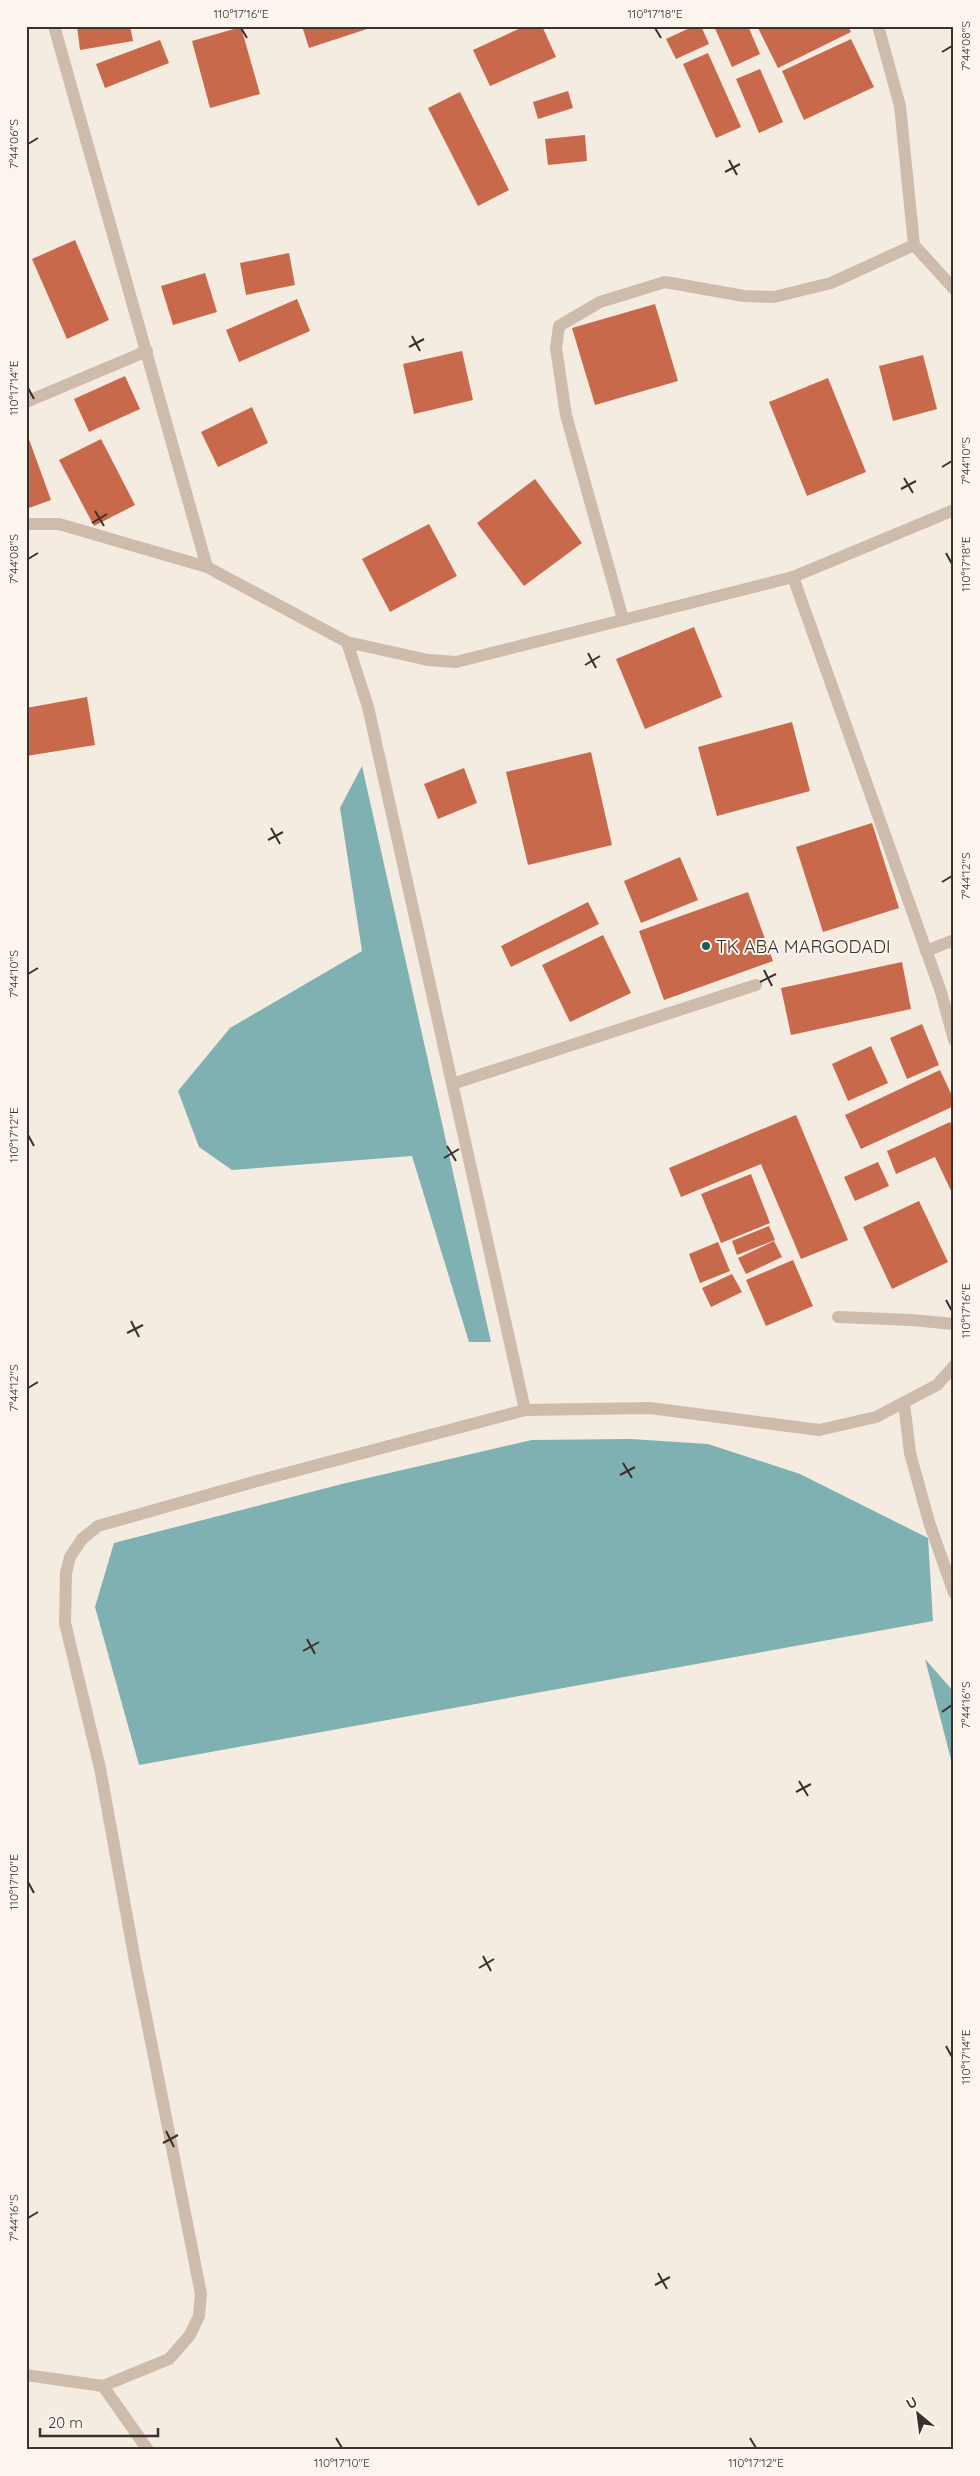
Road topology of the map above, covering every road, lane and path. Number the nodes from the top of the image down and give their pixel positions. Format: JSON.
{"nodes":[{"id":1,"x":54,"y":26,"type":"edge"},
{"id":2,"x":878,"y":26,"type":"edge"},
{"id":3,"x":914,"y":245,"type":"junction"},
{"id":4,"x":954,"y":289,"type":"edge"},
{"id":5,"x":147,"y":351,"type":"junction"},
{"id":6,"x":26,"y":402,"type":"edge"},
{"id":7,"x":954,"y":510,"type":"edge"},
{"id":8,"x":26,"y":524,"type":"edge"},
{"id":9,"x":206,"y":567,"type":"junction"},
{"id":10,"x":793,"y":577,"type":"junction"},
{"id":11,"x":623,"y":620,"type":"junction"},
{"id":12,"x":347,"y":642,"type":"junction"},
{"id":13,"x":954,"y":940,"type":"edge"},
{"id":14,"x":926,"y":951,"type":"junction"},
{"id":15,"x":756,"y":985,"type":"dead end"},
{"id":16,"x":954,"y":1040,"type":"edge"},
{"id":17,"x":452,"y":1084,"type":"junction"},
{"id":18,"x":838,"y":1317,"type":"dead end"},
{"id":19,"x":954,"y":1324,"type":"edge"},
{"id":20,"x":954,"y":1366,"type":"edge"},
{"id":21,"x":904,"y":1403,"type":"junction"},
{"id":22,"x":524,"y":1410,"type":"junction"},
{"id":23,"x":954,"y":1594,"type":"edge"},
{"id":24,"x":26,"y":2375,"type":"edge"},
{"id":25,"x":103,"y":2386,"type":"junction"},
{"id":26,"x":148,"y":2450,"type":"edge"}],
"edges":[{"from":1,"to":5,"type":"street"},
{"from":2,"to":3,"type":"street"},
{"from":3,"to":4,"type":"street"},
{"from":3,"to":11,"type":"street"},
{"from":5,"to":6,"type":"street"},
{"from":5,"to":9,"type":"street"},
{"from":7,"to":10,"type":"street"},
{"from":8,"to":9,"type":"street"},
{"from":9,"to":12,"type":"street"},
{"from":10,"to":11,"type":"street"},
{"from":10,"to":14,"type":"street"},
{"from":11,"to":12,"type":"street"},
{"from":12,"to":17,"type":"street"},
{"from":13,"to":14,"type":"street"},
{"from":14,"to":16,"type":"street"},
{"from":15,"to":17,"type":"street"},
{"from":17,"to":22,"type":"street"},
{"from":18,"to":19,"type":"street"},
{"from":20,"to":21,"type":"street"},
{"from":21,"to":22,"type":"street"},
{"from":21,"to":23,"type":"street"},
{"from":22,"to":25,"type":"street"},
{"from":24,"to":25,"type":"street"},
{"from":25,"to":26,"type":"street"}]}
